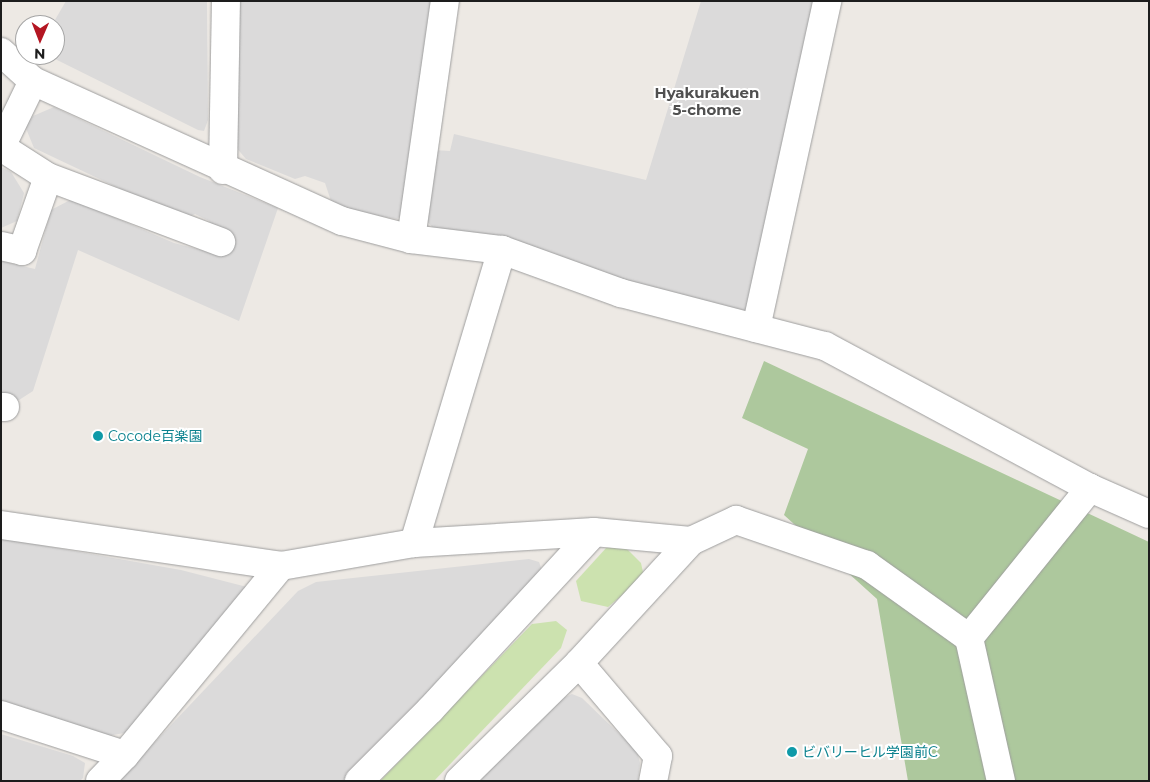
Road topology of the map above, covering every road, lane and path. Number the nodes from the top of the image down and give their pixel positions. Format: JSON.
{"nodes":[{"id":1,"x":226,"y":1,"type":"edge"},
{"id":2,"x":445,"y":1,"type":"edge"},
{"id":3,"x":827,"y":1,"type":"edge"},
{"id":4,"x":1,"y":52,"type":"edge"},
{"id":5,"x":33,"y":81,"type":"junction"},
{"id":6,"x":1,"y":147,"type":"edge"},
{"id":7,"x":223,"y":170,"type":"junction"},
{"id":8,"x":48,"y":177,"type":"junction"},
{"id":9,"x":411,"y":239,"type":"junction"},
{"id":10,"x":221,"y":242,"type":"dead end"},
{"id":11,"x":1,"y":246,"type":"edge"},
{"id":12,"x":502,"y":250,"type":"junction"},
{"id":13,"x":756,"y":328,"type":"junction"},
{"id":14,"x":1090,"y":488,"type":"junction"},
{"id":15,"x":1149,"y":514,"type":"edge"},
{"id":16,"x":1,"y":526,"type":"edge"},
{"id":17,"x":594,"y":532,"type":"junction"},
{"id":18,"x":691,"y":541,"type":"junction"},
{"id":19,"x":414,"y":543,"type":"junction"},
{"id":20,"x":281,"y":566,"type":"junction"},
{"id":21,"x":969,"y":638,"type":"junction"},
{"id":22,"x":579,"y":662,"type":"junction"},
{"id":23,"x":1,"y":715,"type":"edge"},
{"id":24,"x":125,"y":755,"type":"junction"},
{"id":25,"x":100,"y":781,"type":"edge"},
{"id":26,"x":359,"y":781,"type":"edge"},
{"id":27,"x":459,"y":781,"type":"edge"},
{"id":28,"x":654,"y":781,"type":"edge"},
{"id":29,"x":1001,"y":781,"type":"edge"}],
"edges":[{"from":1,"to":7,"type":"street"},
{"from":2,"to":9,"type":"street"},
{"from":3,"to":13,"type":"street"},
{"from":4,"to":5,"type":"street"},
{"from":5,"to":6,"type":"street"},
{"from":5,"to":7,"type":"street"},
{"from":6,"to":8,"type":"street"},
{"from":7,"to":9,"type":"street"},
{"from":8,"to":10,"type":"street"},
{"from":8,"to":11,"type":"street"},
{"from":9,"to":12,"type":"street"},
{"from":12,"to":13,"type":"street"},
{"from":12,"to":19,"type":"street"},
{"from":13,"to":14,"type":"street"},
{"from":14,"to":15,"type":"street"},
{"from":14,"to":21,"type":"street"},
{"from":16,"to":20,"type":"street"},
{"from":17,"to":18,"type":"street"},
{"from":17,"to":19,"type":"street"},
{"from":17,"to":26,"type":"street"},
{"from":18,"to":21,"type":"street"},
{"from":18,"to":22,"type":"street"},
{"from":19,"to":20,"type":"street"},
{"from":20,"to":24,"type":"street"},
{"from":21,"to":29,"type":"street"},
{"from":22,"to":27,"type":"street"},
{"from":22,"to":28,"type":"street"},
{"from":23,"to":24,"type":"street"},
{"from":24,"to":25,"type":"street"}]}
